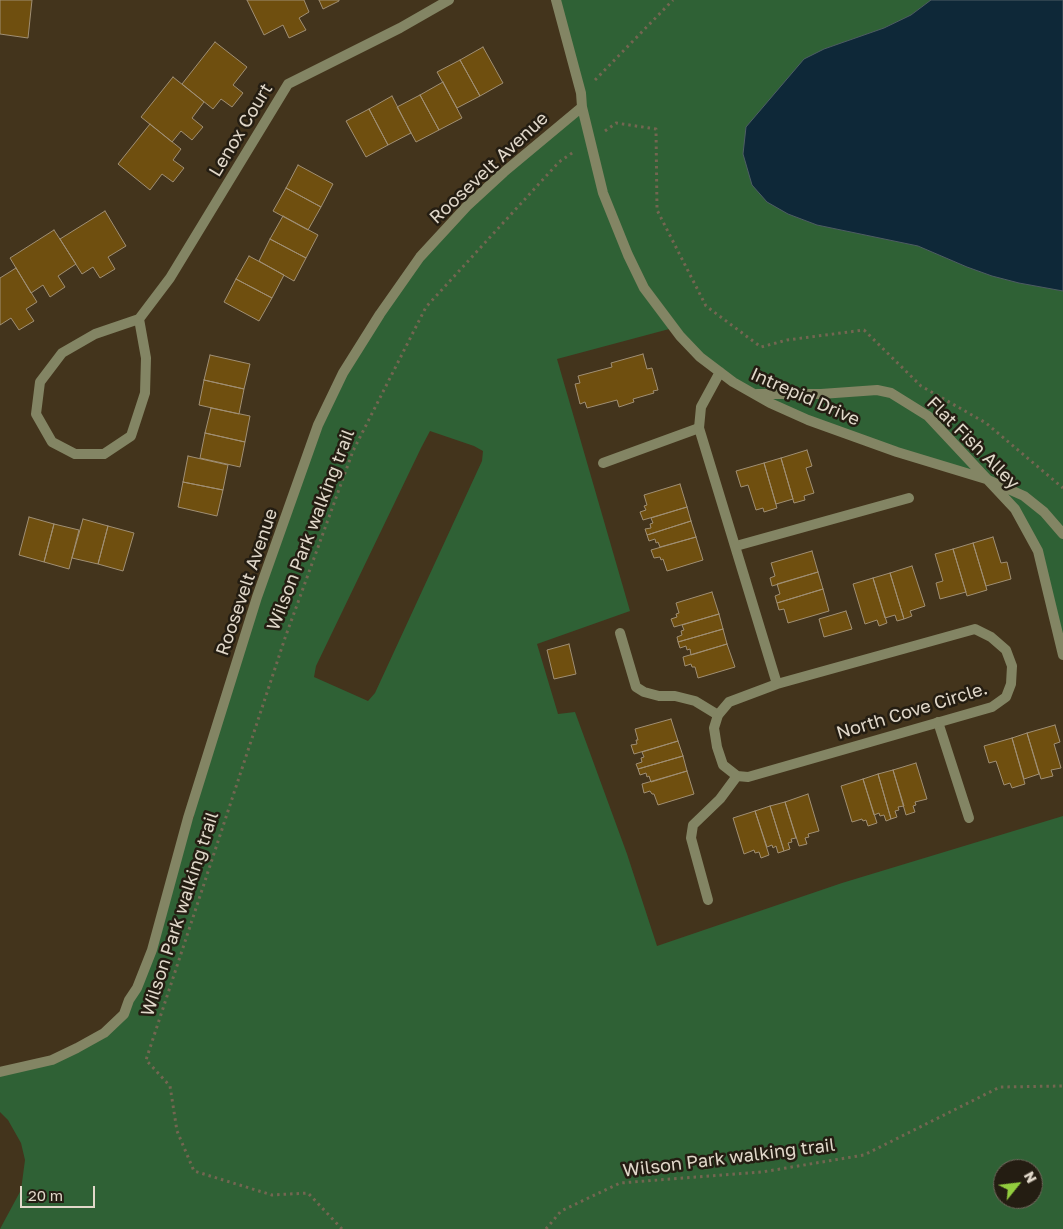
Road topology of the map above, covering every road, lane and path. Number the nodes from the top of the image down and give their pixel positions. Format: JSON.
{"nodes":[{"id":1,"x":449,"y":0,"type":"edge"},
{"id":2,"x":556,"y":0,"type":"edge"},
{"id":3,"x":673,"y":0,"type":"edge"},
{"id":4,"x":581,"y":94,"type":"junction"},
{"id":5,"x":582,"y":107,"type":"junction"},
{"id":6,"x":590,"y":141,"type":"junction"},
{"id":7,"x":139,"y":319,"type":"junction"},
{"id":8,"x":720,"y":372,"type":"junction"},
{"id":9,"x":756,"y":394,"type":"junction"},
{"id":10,"x":699,"y":428,"type":"junction"},
{"id":11,"x":603,"y":462,"type":"dead end"},
{"id":12,"x":986,"y":479,"type":"junction"},
{"id":13,"x":1063,"y":488,"type":"edge"},
{"id":14,"x":909,"y":498,"type":"dead end"},
{"id":15,"x":1063,"y":534,"type":"edge"},
{"id":16,"x":736,"y":546,"type":"junction"},
{"id":17,"x":620,"y":633,"type":"dead end"},
{"id":18,"x":1063,"y":655,"type":"edge"},
{"id":19,"x":777,"y":684,"type":"junction"},
{"id":20,"x":718,"y":715,"type":"junction"},
{"id":21,"x":938,"y":722,"type":"junction"},
{"id":22,"x":737,"y":776,"type":"junction"},
{"id":23,"x":969,"y":818,"type":"dead end"},
{"id":24,"x":708,"y":900,"type":"dead end"},
{"id":25,"x":0,"y":1072,"type":"edge"},
{"id":26,"x":1063,"y":1086,"type":"edge"},
{"id":27,"x":342,"y":1229,"type":"edge"},
{"id":28,"x":546,"y":1229,"type":"edge"}],
"edges":[{"from":1,"to":7,"type":"street","name":"Lenox Court"},
{"from":2,"to":4,"type":"street","name":"Intrepid Drive"},
{"from":3,"to":4,"type":"path"},
{"from":4,"to":5,"type":"street","name":"Intrepid Drive"},
{"from":5,"to":6,"type":"street","name":"Intrepid Drive"},
{"from":5,"to":25,"type":"street","name":"Roosevelt Avenue"},
{"from":6,"to":8,"type":"street","name":"Intrepid Drive"},
{"from":6,"to":13,"type":"path","name":"Wilson Park walking trail"},
{"from":6,"to":27,"type":"path","name":"Wilson Park walking trail"},
{"from":7,"to":7,"type":"street"},
{"from":8,"to":9,"type":"street","name":"Intrepid Drive"},
{"from":8,"to":10,"type":"street"},
{"from":9,"to":12,"type":"street","name":"Intrepid Drive"},
{"from":9,"to":12,"type":"street","name":"Flat Fish Alley"},
{"from":10,"to":11,"type":"street"},
{"from":10,"to":16,"type":"street"},
{"from":12,"to":15,"type":"street","name":"Intrepid Drive"},
{"from":12,"to":18,"type":"street","name":"Flat Fish Alley"},
{"from":14,"to":16,"type":"street"},
{"from":16,"to":19,"type":"street"},
{"from":17,"to":20,"type":"street"},
{"from":19,"to":20,"type":"street","name":"North Cove Circle."},
{"from":19,"to":21,"type":"street","name":"North Cove Circle."},
{"from":20,"to":22,"type":"street"},
{"from":21,"to":22,"type":"street","name":"North Cove Circle."},
{"from":21,"to":23,"type":"street"},
{"from":22,"to":24,"type":"street"},
{"from":26,"to":28,"type":"path","name":"Wilson Park walking trail"}]}
